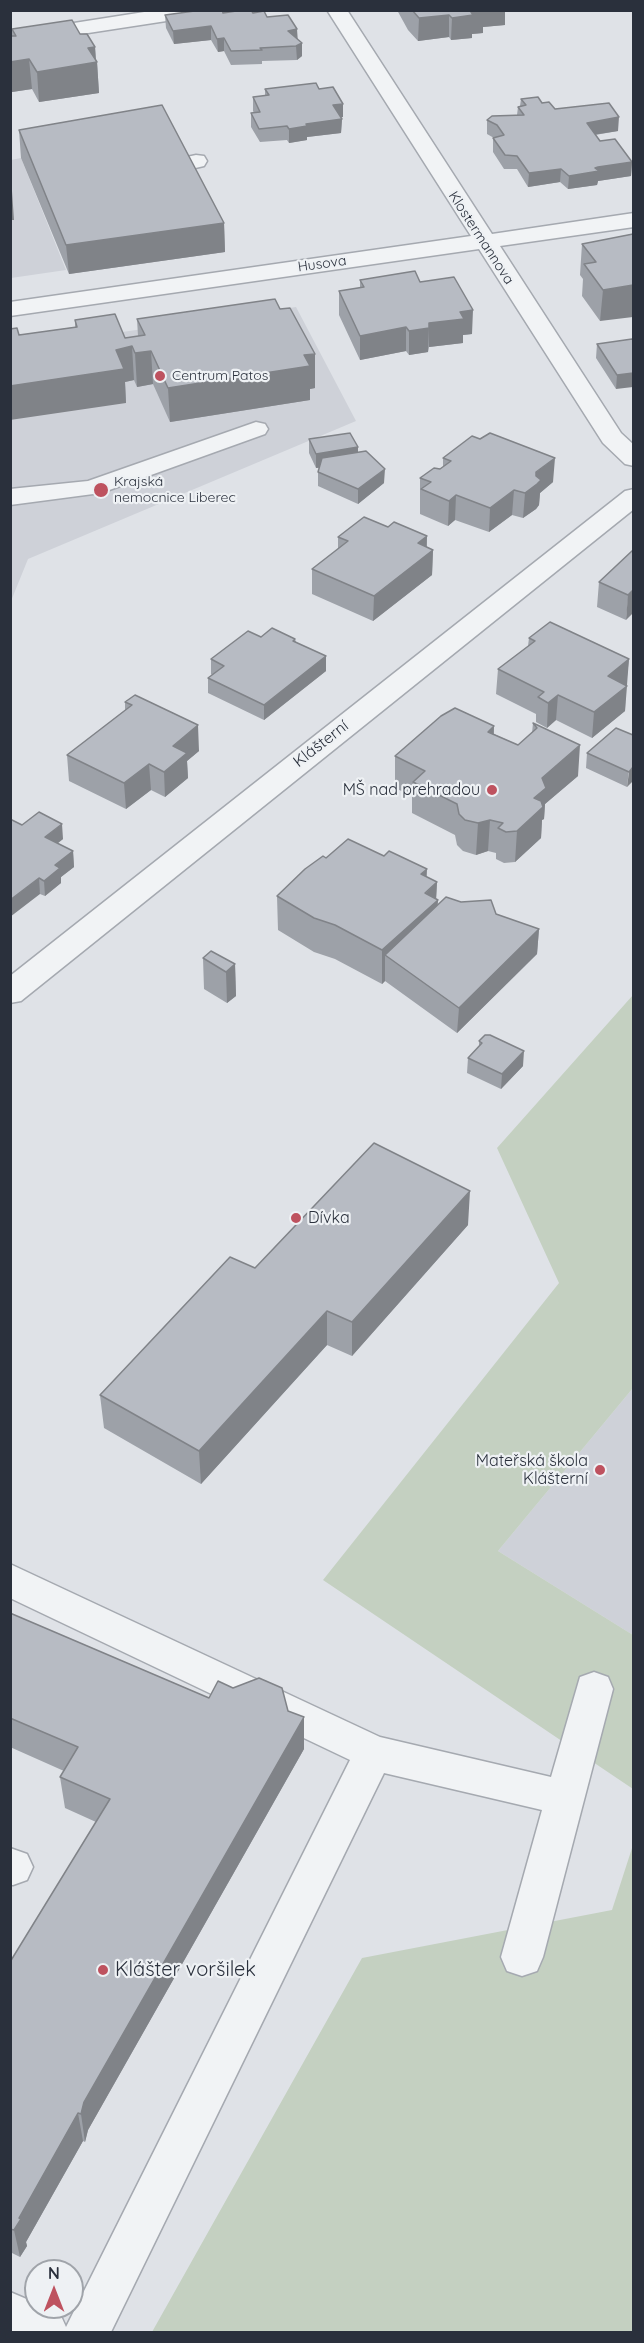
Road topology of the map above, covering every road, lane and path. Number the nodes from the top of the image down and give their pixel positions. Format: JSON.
{"nodes":[{"id":1,"x":199,"y":10,"type":"edge"},
{"id":2,"x":337,"y":10,"type":"edge"},
{"id":3,"x":10,"y":39,"type":"edge"},
{"id":4,"x":196,"y":160,"type":"dead end"},
{"id":5,"x":126,"y":178,"type":"edge"},
{"id":6,"x":633,"y":220,"type":"edge"},
{"id":7,"x":483,"y":241,"type":"junction"},
{"id":8,"x":10,"y":309,"type":"edge"},
{"id":9,"x":256,"y":429,"type":"dead end"},
{"id":10,"x":633,"y":459,"type":"edge"},
{"id":11,"x":633,"y":496,"type":"edge"},
{"id":12,"x":10,"y":497,"type":"edge"},
{"id":13,"x":10,"y":993,"type":"edge"},
{"id":14,"x":10,"y":1580,"type":"edge"},
{"id":15,"x":594,"y":1689,"type":"dead end"},
{"id":16,"x":374,"y":1753,"type":"junction"},
{"id":17,"x":565,"y":1798,"type":"junction"},
{"id":18,"x":522,"y":1957,"type":"dead end"},
{"id":19,"x":10,"y":2315,"type":"edge"},
{"id":20,"x":45,"y":2332,"type":"edge"},
{"id":21,"x":87,"y":2332,"type":"edge"}],
"edges":[{"from":1,"to":3,"type":"street"},
{"from":2,"to":7,"type":"street","name":"Klostermannova"},
{"from":4,"to":5,"type":"street"},
{"from":6,"to":7,"type":"street","name":"Husova"},
{"from":7,"to":8,"type":"street","name":"Husova"},
{"from":7,"to":10,"type":"street","name":"Klostermannova"},
{"from":9,"to":12,"type":"street"},
{"from":11,"to":13,"type":"street","name":"Klášterní"},
{"from":14,"to":16,"type":"street"},
{"from":15,"to":17,"type":"street"},
{"from":16,"to":17,"type":"street"},
{"from":16,"to":21,"type":"street"},
{"from":17,"to":18,"type":"street"},
{"from":19,"to":20,"type":"street"}]}
